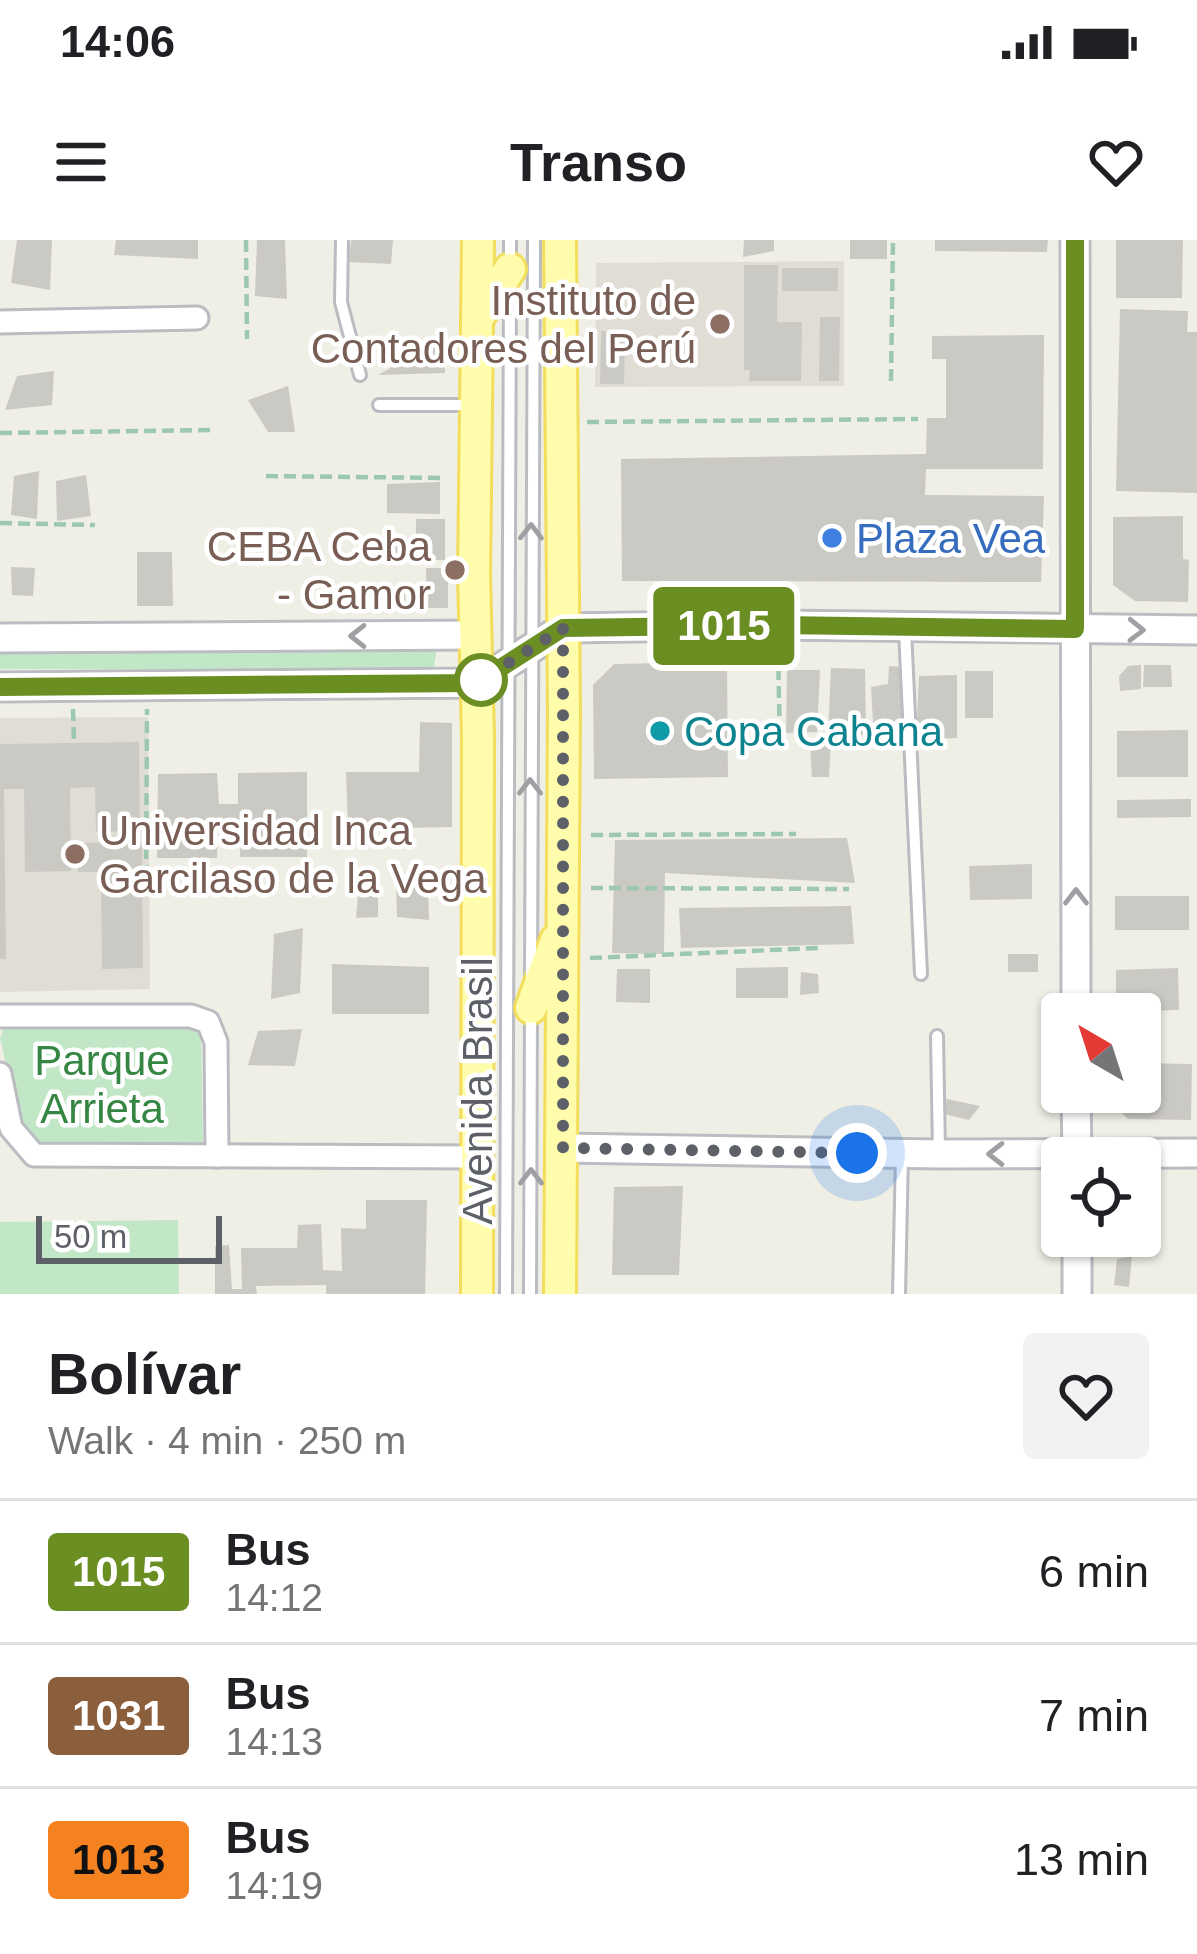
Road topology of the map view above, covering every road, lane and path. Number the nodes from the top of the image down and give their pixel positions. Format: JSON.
{"nodes":[{"id":1,"x":246,"y":240,"type":"edge"},
{"id":2,"x":342,"y":240,"type":"edge"},
{"id":3,"x":478,"y":240,"type":"edge"},
{"id":4,"x":534,"y":240,"type":"edge"},
{"id":5,"x":560,"y":240,"type":"edge"},
{"id":6,"x":893,"y":240,"type":"edge"},
{"id":7,"x":1075,"y":240,"type":"edge"},
{"id":8,"x":510,"y":255,"type":"edge"},
{"id":9,"x":197,"y":317,"type":"dead end"},
{"id":10,"x":478,"y":318,"type":"junction"},
{"id":11,"x":0,"y":322,"type":"edge"},
{"id":12,"x":247,"y":339,"type":"dead end"},
{"id":13,"x":360,"y":375,"type":"dead end"},
{"id":14,"x":891,"y":381,"type":"dead end"},
{"id":15,"x":380,"y":405,"type":"dead end"},
{"id":16,"x":477,"y":406,"type":"junction"},
{"id":17,"x":918,"y":419,"type":"dead end"},
{"id":18,"x":562,"y":422,"type":"junction"},
{"id":19,"x":216,"y":430,"type":"dead end"},
{"id":20,"x":0,"y":433,"type":"edge"},
{"id":21,"x":266,"y":476,"type":"dead end"},
{"id":22,"x":476,"y":478,"type":"junction"},
{"id":23,"x":0,"y":524,"type":"edge"},
{"id":24,"x":95,"y":525,"type":"dead end"},
{"id":25,"x":777,"y":625,"type":"junction"},
{"id":26,"x":905,"y":627,"type":"junction"},
{"id":27,"x":563,"y":628,"type":"junction"},
{"id":28,"x":1075,"y":629,"type":"junction"},
{"id":29,"x":1197,"y":630,"type":"edge"},
{"id":30,"x":475,"y":635,"type":"junction"},
{"id":31,"x":0,"y":638,"type":"edge"},
{"id":32,"x":518,"y":655,"type":"junction"},
{"id":33,"x":477,"y":683,"type":"junction"},
{"id":34,"x":147,"y":685,"type":"junction"},
{"id":35,"x":0,"y":687,"type":"edge"},
{"id":36,"x":781,"y":746,"type":"dead end"},
{"id":37,"x":796,"y":835,"type":"dead end"},
{"id":38,"x":591,"y":836,"type":"dead end"},
{"id":39,"x":564,"y":886,"type":"junction"},
{"id":40,"x":849,"y":889,"type":"dead end"},
{"id":41,"x":146,"y":895,"type":"dead end"},
{"id":42,"x":564,"y":920,"type":"junction"},
{"id":43,"x":818,"y":948,"type":"dead end"},
{"id":44,"x":563,"y":961,"type":"junction"},
{"id":45,"x":921,"y":974,"type":"dead end"},
{"id":46,"x":1076,"y":993,"type":"edge"},
{"id":47,"x":531,"y":1008,"type":"junction"},
{"id":48,"x":0,"y":1016,"type":"edge"},
{"id":49,"x":937,"y":1036,"type":"dead end"},
{"id":50,"x":0,"y":1074,"type":"edge"},
{"id":51,"x":563,"y":1148,"type":"junction"},
{"id":52,"x":1197,"y":1153,"type":"edge"},
{"id":53,"x":902,"y":1154,"type":"junction"},
{"id":54,"x":939,"y":1154,"type":"junction"},
{"id":55,"x":1161,"y":1154,"type":"edge"},
{"id":56,"x":1041,"y":1155,"type":"edge"},
{"id":57,"x":217,"y":1156,"type":"junction"},
{"id":58,"x":478,"y":1157,"type":"junction"},
{"id":59,"x":1077,"y":1257,"type":"edge"},
{"id":60,"x":477,"y":1294,"type":"edge"},
{"id":61,"x":506,"y":1294,"type":"edge"},
{"id":62,"x":530,"y":1294,"type":"edge"},
{"id":63,"x":560,"y":1294,"type":"edge"},
{"id":64,"x":899,"y":1294,"type":"edge"},
{"id":65,"x":1077,"y":1294,"type":"edge"}],
"edges":[{"from":1,"to":12,"type":"path"},
{"from":2,"to":13,"type":"lane"},
{"from":3,"to":10,"type":"main road","name":"Avenida Brasil"},
{"from":32,"to":4,"type":"lane","name":"Avenida Brasil","one_way":true},
{"from":5,"to":18,"type":"main road","name":"Avenida Brasil"},
{"from":6,"to":14,"type":"path"},
{"from":7,"to":28,"type":"main road"},
{"from":8,"to":10,"type":"main road"},
{"from":8,"to":32,"type":"lane","name":"Avenida Brasil"},
{"from":9,"to":11,"type":"street"},
{"from":10,"to":16,"type":"main road","name":"Avenida Brasil"},
{"from":15,"to":16,"type":"lane"},
{"from":16,"to":22,"type":"main road","name":"Avenida Brasil"},
{"from":17,"to":18,"type":"path"},
{"from":18,"to":27,"type":"main road","name":"Avenida Brasil"},
{"from":19,"to":20,"type":"path"},
{"from":21,"to":22,"type":"path"},
{"from":22,"to":30,"type":"main road","name":"Avenida Brasil"},
{"from":23,"to":24,"type":"path"},
{"from":25,"to":26,"type":"main road"},
{"from":25,"to":27,"type":"main road"},
{"from":25,"to":36,"type":"path"},
{"from":26,"to":28,"type":"main road"},
{"from":26,"to":45,"type":"lane"},
{"from":27,"to":32,"type":"main road"},
{"from":27,"to":39,"type":"main road","name":"Avenida Brasil"},
{"from":28,"to":29,"type":"main road","one_way":true},
{"from":46,"to":28,"type":"main road","one_way":true},
{"from":30,"to":31,"type":"main road","one_way":true},
{"from":30,"to":33,"type":"main road","name":"Avenida Brasil"},
{"from":32,"to":33,"type":"main road"},
{"from":47,"to":32,"type":"lane","name":"Avenida Brasil","one_way":true},
{"from":32,"to":61,"type":"lane","name":"Avenida Brasil"},
{"from":33,"to":34,"type":"main road"},
{"from":33,"to":58,"type":"main road","name":"Avenida Brasil"},
{"from":34,"to":35,"type":"main road"},
{"from":34,"to":41,"type":"path"},
{"from":37,"to":38,"type":"path"},
{"from":39,"to":40,"type":"path"},
{"from":39,"to":42,"type":"main road","name":"Avenida Brasil"},
{"from":42,"to":44,"type":"main road","name":"Avenida Brasil"},
{"from":42,"to":47,"type":"main road"},
{"from":43,"to":44,"type":"path"},
{"from":44,"to":51,"type":"main road","name":"Avenida Brasil"},
{"from":62,"to":47,"type":"lane","name":"Avenida Brasil","one_way":true},
{"from":48,"to":57,"type":"street"},
{"from":49,"to":54,"type":"lane"},
{"from":50,"to":57,"type":"street"},
{"from":51,"to":53,"type":"main road"},
{"from":51,"to":63,"type":"main road","name":"Avenida Brasil"},
{"from":52,"to":55,"type":"main road"},
{"from":53,"to":54,"type":"main road"},
{"from":53,"to":64,"type":"lane"},
{"from":56,"to":54,"type":"main road","one_way":true},
{"from":57,"to":58,"type":"street"},
{"from":58,"to":60,"type":"main road","name":"Avenida Brasil"},
{"from":59,"to":65,"type":"main road"}]}
